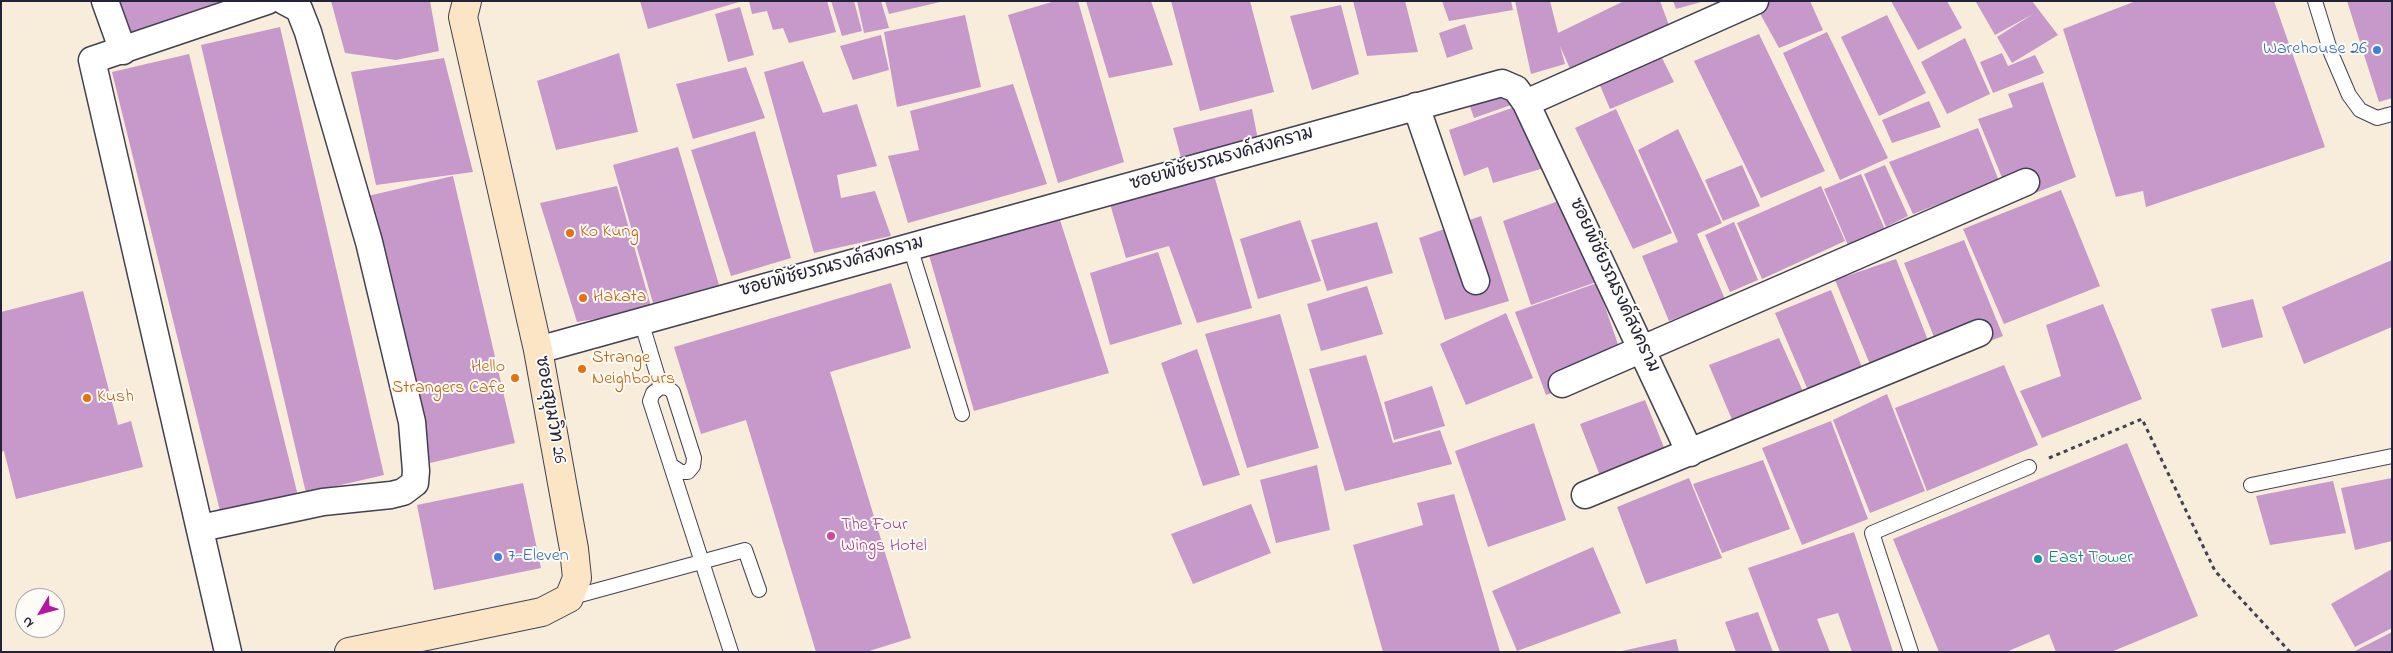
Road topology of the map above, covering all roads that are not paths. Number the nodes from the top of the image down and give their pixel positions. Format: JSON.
{"nodes":[{"id":1,"x":105,"y":1,"type":"edge"},
{"id":2,"x":267,"y":1,"type":"edge"},
{"id":3,"x":284,"y":1,"type":"edge"},
{"id":4,"x":467,"y":1,"type":"edge"},
{"id":5,"x":1755,"y":1,"type":"edge"},
{"id":6,"x":2315,"y":1,"type":"edge"},
{"id":7,"x":123,"y":51,"type":"junction"},
{"id":8,"x":1526,"y":103,"type":"junction"},
{"id":9,"x":1416,"y":106,"type":"junction"},
{"id":10,"x":2392,"y":114,"type":"edge"},
{"id":11,"x":2026,"y":182,"type":"dead end"},
{"id":12,"x":910,"y":247,"type":"junction"},
{"id":13,"x":1476,"y":281,"type":"dead end"},
{"id":14,"x":641,"y":322,"type":"junction"},
{"id":15,"x":1979,"y":333,"type":"dead end"},
{"id":16,"x":1643,"y":348,"type":"junction"},
{"id":17,"x":538,"y":350,"type":"junction"},
{"id":18,"x":1562,"y":384,"type":"dead end"},
{"id":19,"x":661,"y":387,"type":"junction"},
{"id":20,"x":962,"y":414,"type":"dead end"},
{"id":21,"x":1690,"y":453,"type":"junction"},
{"id":22,"x":2392,"y":456,"type":"edge"},
{"id":23,"x":672,"y":466,"type":"junction"},
{"id":24,"x":2029,"y":467,"type":"road end"},
{"id":25,"x":2251,"y":485,"type":"dead end"},
{"id":26,"x":1585,"y":495,"type":"dead end"},
{"id":27,"x":201,"y":528,"type":"junction"},
{"id":28,"x":701,"y":561,"type":"junction"},
{"id":29,"x":759,"y":590,"type":"dead end"},
{"id":30,"x":569,"y":598,"type":"junction"},
{"id":31,"x":228,"y":652,"type":"edge"},
{"id":32,"x":350,"y":652,"type":"edge"},
{"id":33,"x":731,"y":652,"type":"edge"},
{"id":34,"x":1911,"y":652,"type":"edge"}],
"edges":[{"from":1,"to":7,"type":"street"},
{"from":2,"to":7,"type":"street"},
{"from":3,"to":27,"type":"street"},
{"from":4,"to":17,"type":"street","name":"ซอยสุขุมวิท 26"},
{"from":5,"to":8,"type":"street"},
{"from":6,"to":10,"type":"lane"},
{"from":7,"to":27,"type":"street"},
{"from":8,"to":9,"type":"street","name":"ซอยพิชัยรณรงค์สงคราม"},
{"from":8,"to":16,"type":"street","name":"ซอยพิชัยรณรงค์สงคราม"},
{"from":9,"to":12,"type":"street","name":"ซอยพิชัยรณรงค์สงคราม"},
{"from":9,"to":13,"type":"street"},
{"from":11,"to":16,"type":"street"},
{"from":12,"to":14,"type":"street","name":"ซอยพิชัยรณรงค์สงคราม"},
{"from":12,"to":20,"type":"lane"},
{"from":14,"to":17,"type":"street","name":"ซอยพิชัยรณรงค์สงคราม"},
{"from":14,"to":19,"type":"lane"},
{"from":15,"to":21,"type":"street"},
{"from":16,"to":18,"type":"street"},
{"from":16,"to":21,"type":"street","name":"ซอยพิชัยรณรงค์สงคราม"},
{"from":17,"to":30,"type":"street","name":"ซอยสุขุมวิท 26"},
{"from":19,"to":23,"type":"lane"},
{"from":19,"to":23,"type":"lane"},
{"from":21,"to":26,"type":"street"},
{"from":22,"to":25,"type":"lane"},
{"from":23,"to":28,"type":"lane"},
{"from":24,"to":34,"type":"lane"},
{"from":27,"to":31,"type":"street"},
{"from":28,"to":29,"type":"lane"},
{"from":28,"to":30,"type":"lane"},
{"from":28,"to":33,"type":"lane"},
{"from":30,"to":32,"type":"street"}]}
